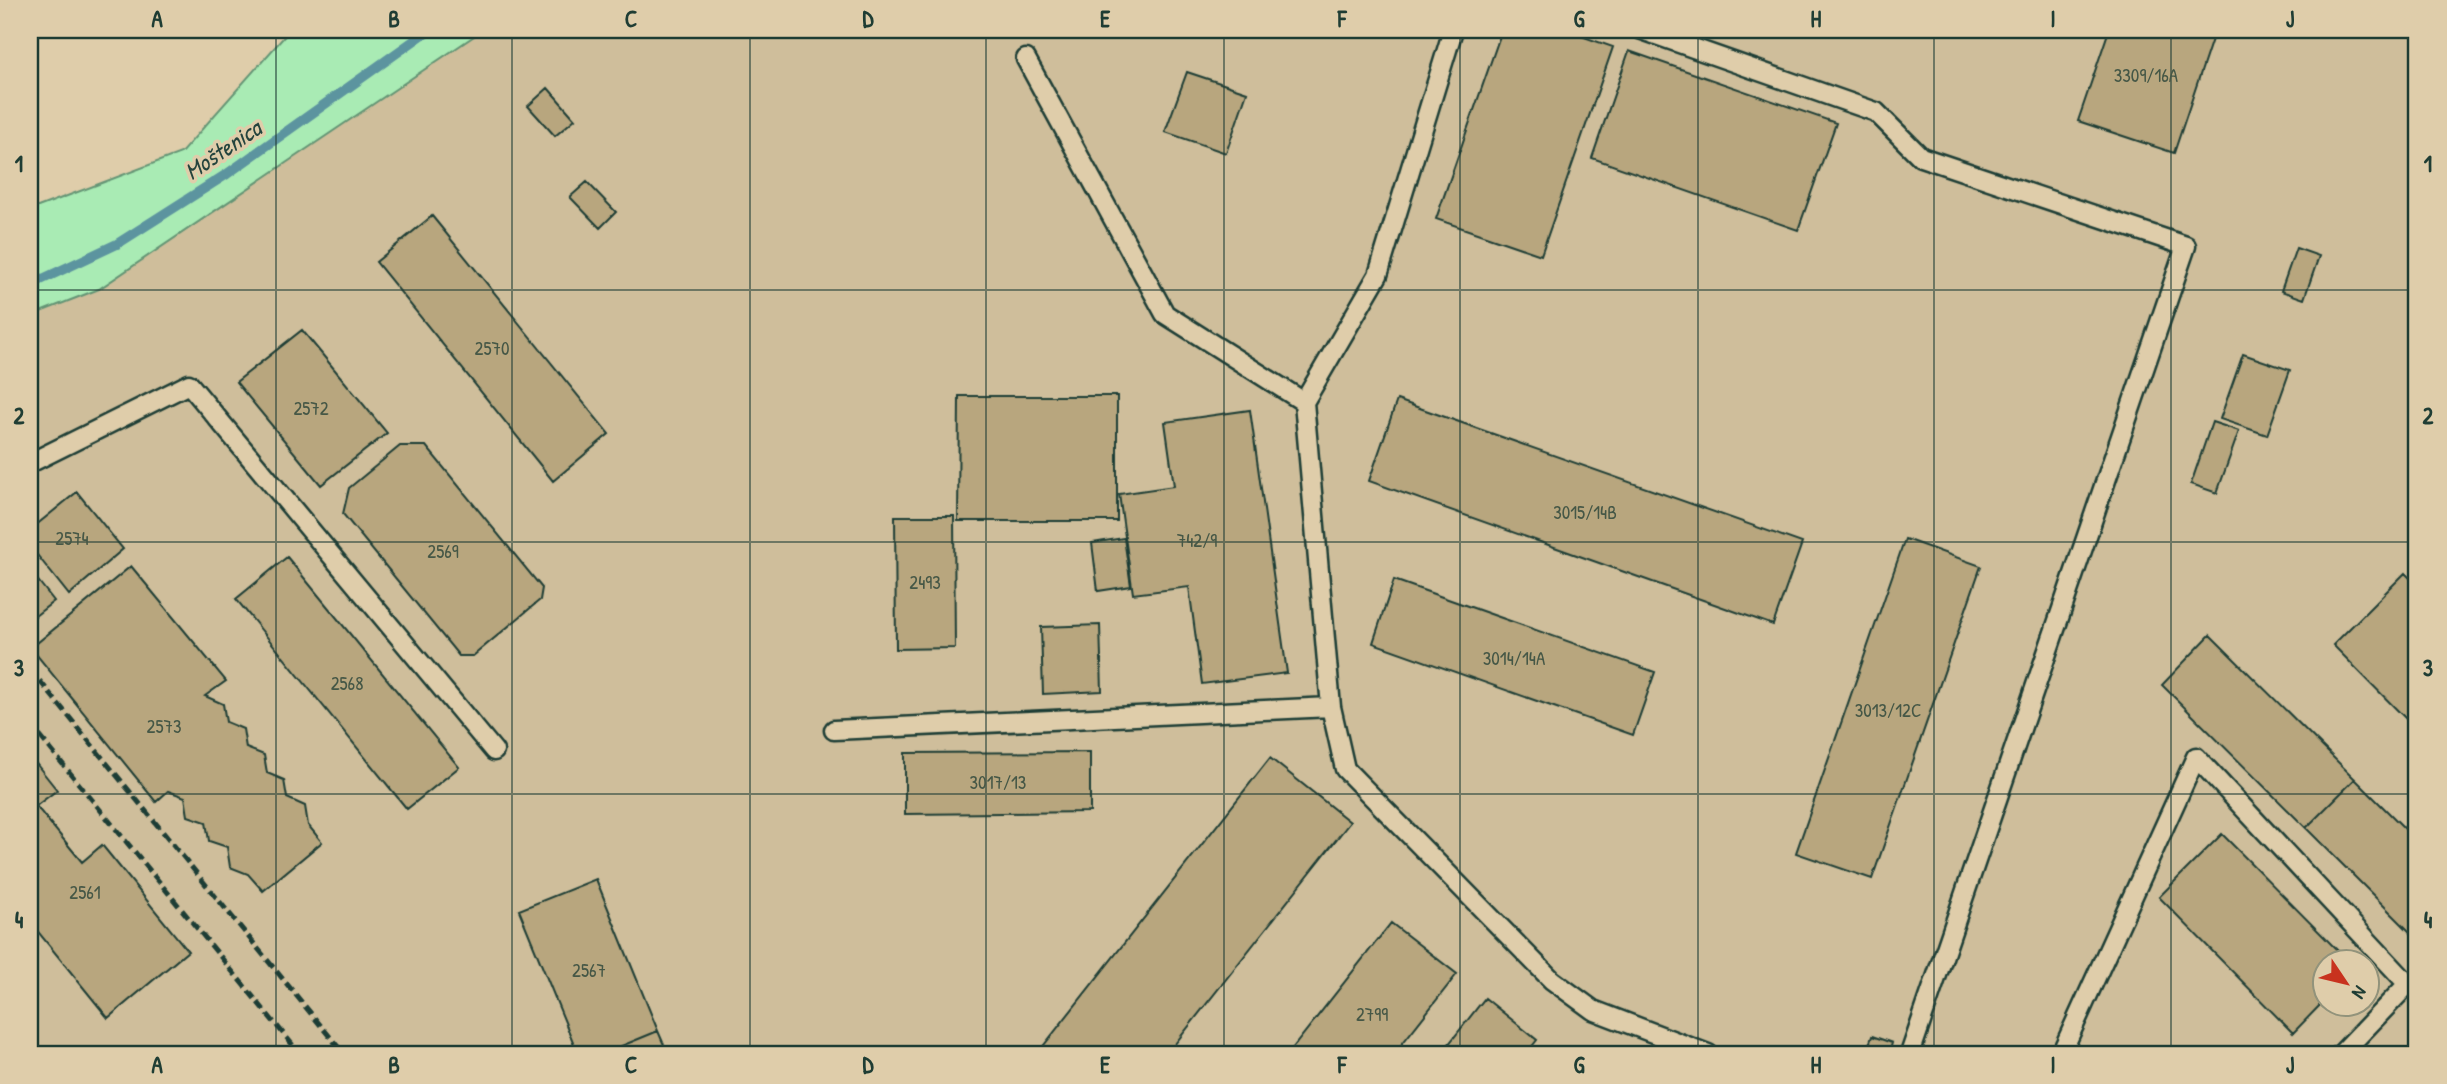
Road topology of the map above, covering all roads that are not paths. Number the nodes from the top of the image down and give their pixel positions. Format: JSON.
{"nodes":[{"id":1,"x":1452,"y":30,"type":"edge"},
{"id":2,"x":1642,"y":30,"type":"edge"},
{"id":3,"x":1026,"y":59,"type":"dead end"},
{"id":4,"x":1304,"y":402,"type":"junction"},
{"id":5,"x":30,"y":463,"type":"edge"},
{"id":6,"x":1331,"y":707,"type":"junction"},
{"id":7,"x":834,"y":730,"type":"dead end"},
{"id":8,"x":494,"y":751,"type":"dead end"},
{"id":9,"x":1707,"y":1054,"type":"edge"},
{"id":10,"x":1910,"y":1054,"type":"edge"},
{"id":11,"x":2061,"y":1054,"type":"edge"},
{"id":12,"x":2341,"y":1054,"type":"edge"}],
"edges":[{"from":1,"to":4,"type":"lane"},
{"from":2,"to":10,"type":"lane"},
{"from":3,"to":4,"type":"lane"},
{"from":4,"to":6,"type":"lane"},
{"from":5,"to":8,"type":"lane"},
{"from":6,"to":7,"type":"lane"},
{"from":6,"to":9,"type":"lane"},
{"from":11,"to":12,"type":"lane"}]}
